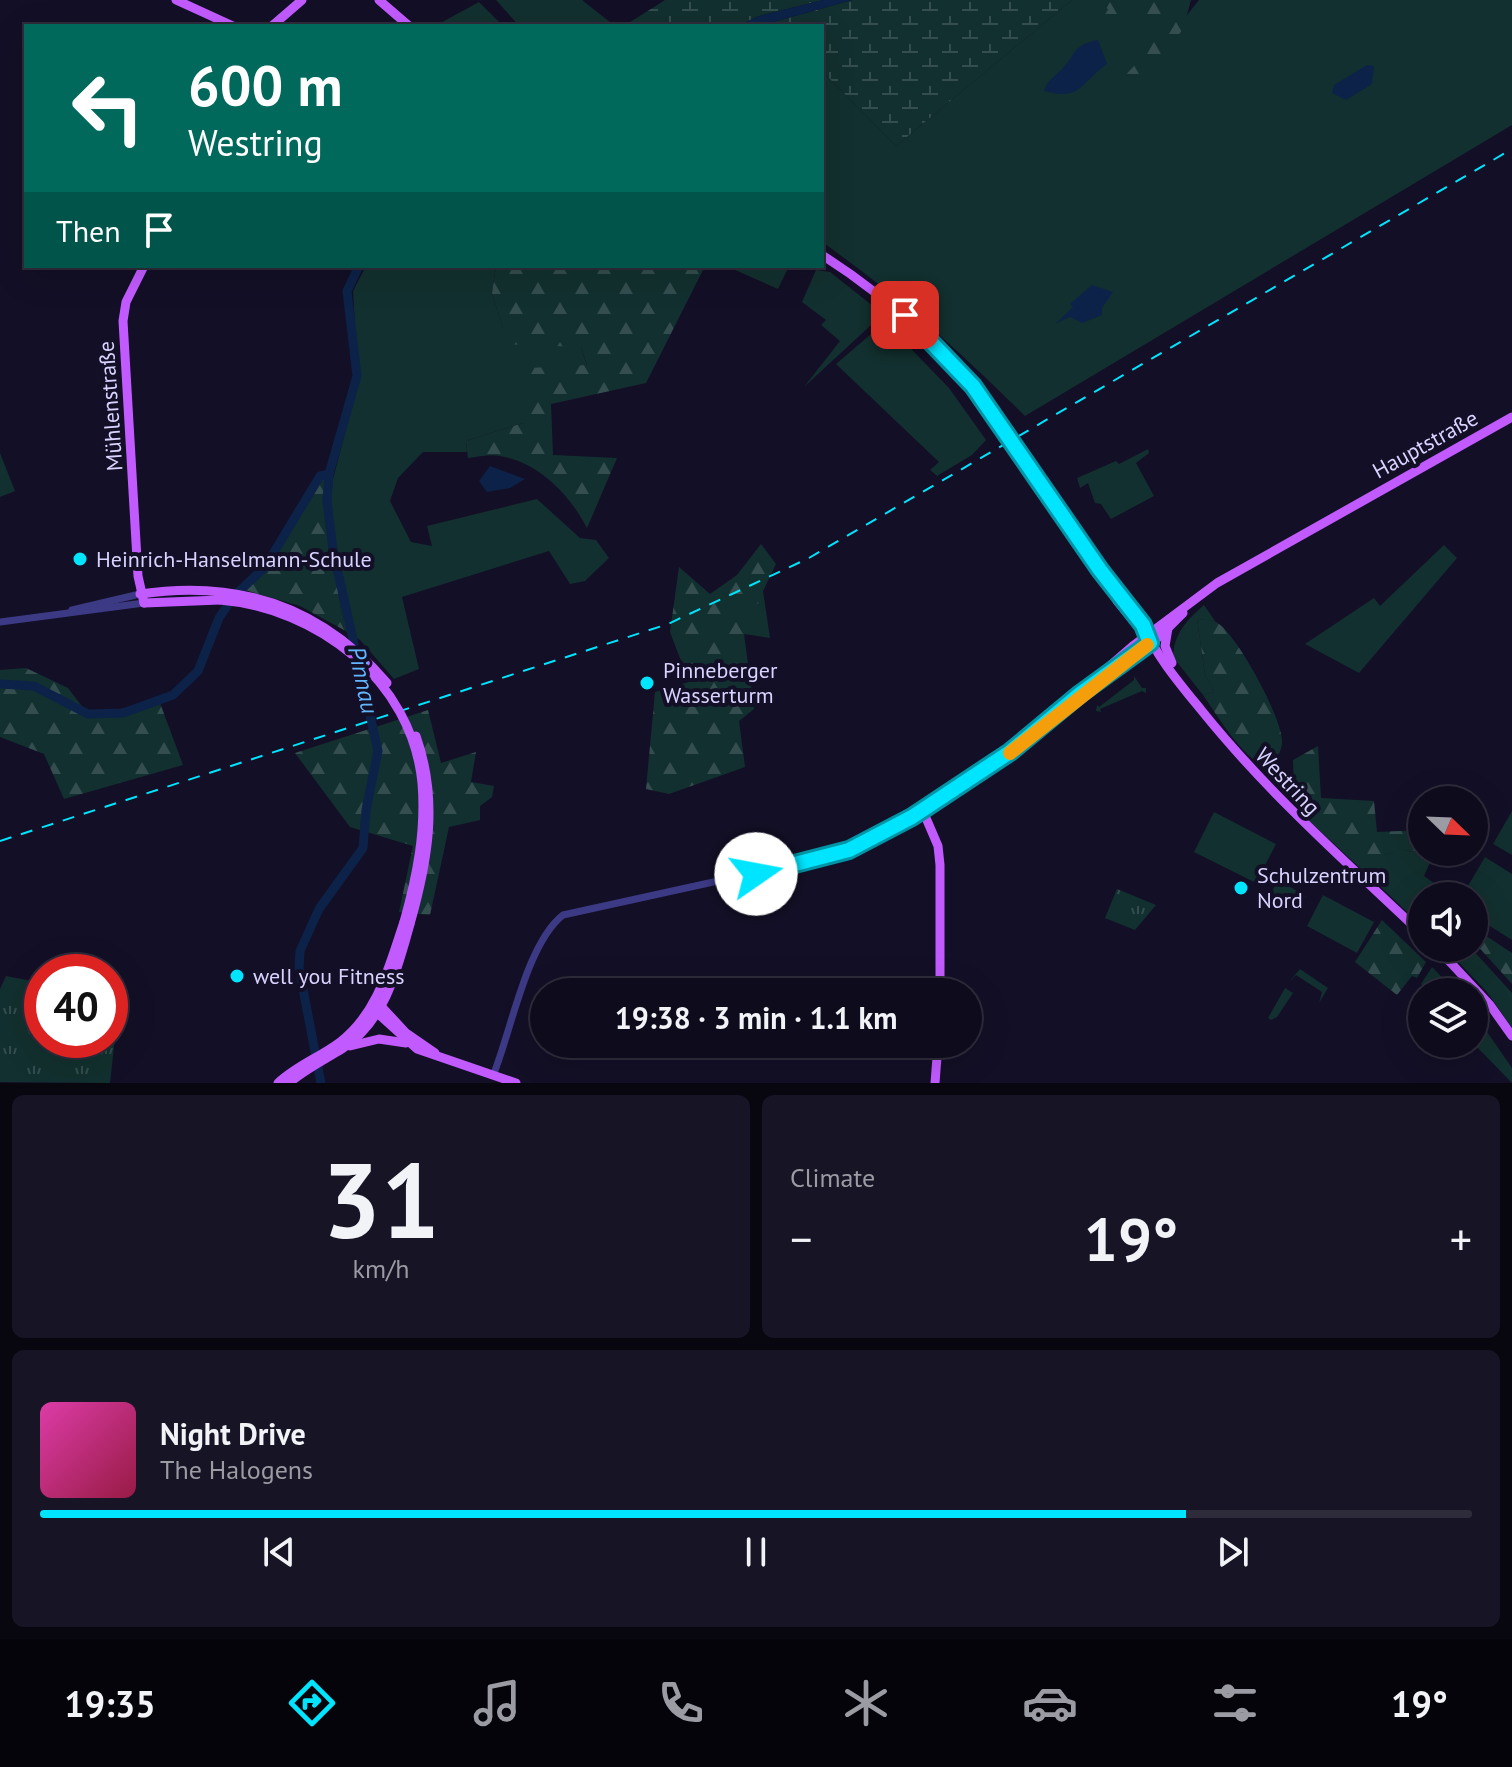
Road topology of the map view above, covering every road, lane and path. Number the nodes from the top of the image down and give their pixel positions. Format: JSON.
{"nodes":[{"id":1,"x":176,"y":0,"type":"edge"},
{"id":2,"x":379,"y":0,"type":"edge"},
{"id":3,"x":296,"y":3,"type":"edge"},
{"id":4,"x":229,"y":24,"type":"edge"},
{"id":5,"x":274,"y":24,"type":"edge"},
{"id":6,"x":407,"y":24,"type":"edge"},
{"id":7,"x":824,"y":256,"type":"edge"},
{"id":8,"x":143,"y":268,"type":"edge"},
{"id":9,"x":1512,"y":417,"type":"edge"},
{"id":10,"x":1202,"y":593,"type":"junction"},
{"id":11,"x":143,"y":597,"type":"junction"},
{"id":12,"x":0,"y":622,"type":"edge"},
{"id":13,"x":1168,"y":628,"type":"junction"},
{"id":14,"x":1148,"y":640,"type":"junction"},
{"id":15,"x":1186,"y":691,"type":"junction"},
{"id":16,"x":923,"y":811,"type":"junction"},
{"id":17,"x":1408,"y":921,"type":"edge"},
{"id":18,"x":1450,"y":962,"type":"edge"},
{"id":19,"x":940,"y":978,"type":"edge"},
{"id":20,"x":377,"y":1007,"type":"junction"},
{"id":21,"x":1512,"y":1036,"type":"edge"},
{"id":22,"x":407,"y":1043,"type":"junction"},
{"id":23,"x":343,"y":1048,"type":"junction"},
{"id":24,"x":435,"y":1053,"type":"junction"},
{"id":25,"x":326,"y":1054,"type":"junction"},
{"id":26,"x":937,"y":1058,"type":"edge"},
{"id":27,"x":494,"y":1073,"type":"junction"},
{"id":28,"x":284,"y":1081,"type":"edge"},
{"id":29,"x":516,"y":1083,"type":"edge"},
{"id":30,"x":935,"y":1083,"type":"edge"}],
"edges":[{"from":1,"to":4,"type":"main road"},
{"from":2,"to":6,"type":"main road"},
{"from":3,"to":5,"type":"main road"},
{"from":7,"to":14,"type":"main road","name":"Westring","bridge":true},
{"from":8,"to":11,"type":"main road","name":"Mühlenstraße"},
{"from":9,"to":10,"type":"main road","name":"Hauptstraße"},
{"from":10,"to":13,"type":"main road"},
{"from":10,"to":14,"type":"main road"},
{"from":11,"to":12,"type":"street"},
{"from":11,"to":20,"type":"main road","bridge":true},
{"from":13,"to":14,"type":"main road"},
{"from":13,"to":15,"type":"main road"},
{"from":14,"to":15,"type":"main road","name":"Westring"},
{"from":14,"to":16,"type":"main road"},
{"from":15,"to":17,"type":"main road","name":"Westring"},
{"from":16,"to":19,"type":"main road"},
{"from":16,"to":27,"type":"street"},
{"from":18,"to":21,"type":"main road"},
{"from":20,"to":22,"type":"main road"},
{"from":20,"to":23,"type":"main road"},
{"from":20,"to":24,"type":"main road"},
{"from":20,"to":25,"type":"main road"},
{"from":22,"to":23,"type":"main road"},
{"from":22,"to":24,"type":"main road"},
{"from":23,"to":25,"type":"main road"},
{"from":24,"to":27,"type":"main road"},
{"from":25,"to":28,"type":"main road"},
{"from":26,"to":30,"type":"main road"},
{"from":27,"to":29,"type":"main road"}]}
